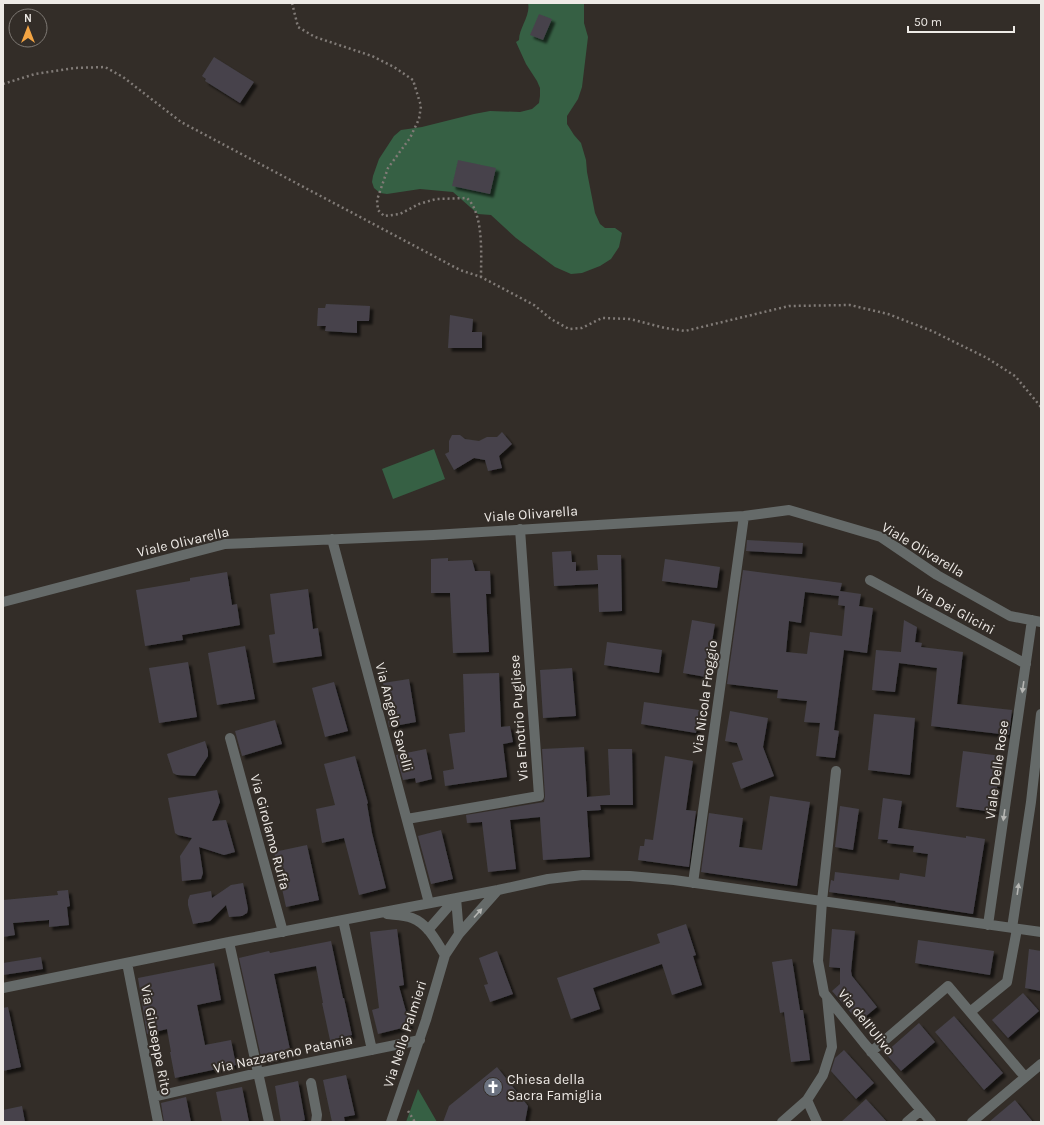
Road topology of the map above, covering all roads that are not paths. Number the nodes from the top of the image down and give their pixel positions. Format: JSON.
{"nodes":[{"id":1,"x":744,"y":516,"type":"junction"},
{"id":2,"x":520,"y":529,"type":"junction"},
{"id":3,"x":332,"y":539,"type":"junction"},
{"id":4,"x":870,"y":580,"type":"dead end"},
{"id":5,"x":3,"y":602,"type":"edge"},
{"id":6,"x":1037,"y":621,"type":"edge"},
{"id":7,"x":1026,"y":664,"type":"junction"},
{"id":8,"x":1041,"y":714,"type":"edge"},
{"id":9,"x":230,"y":738,"type":"dead end"},
{"id":10,"x":836,"y":771,"type":"dead end"},
{"id":11,"x":407,"y":819,"type":"junction"},
{"id":12,"x":693,"y":883,"type":"junction"},
{"id":13,"x":498,"y":890,"type":"junction"},
{"id":14,"x":456,"y":898,"type":"junction"},
{"id":15,"x":822,"y":901,"type":"junction"},
{"id":16,"x":429,"y":903,"type":"junction"},
{"id":17,"x":381,"y":913,"type":"junction"},
{"id":18,"x":343,"y":920,"type":"junction"},
{"id":19,"x":988,"y":925,"type":"junction"},
{"id":20,"x":1015,"y":928,"type":"junction"},
{"id":21,"x":428,"y":930,"type":"junction"},
{"id":22,"x":283,"y":932,"type":"junction"},
{"id":23,"x":1041,"y":932,"type":"edge"},
{"id":24,"x":459,"y":934,"type":"junction"},
{"id":25,"x":229,"y":942,"type":"junction"},
{"id":26,"x":445,"y":955,"type":"junction"},
{"id":27,"x":127,"y":964,"type":"junction"},
{"id":28,"x":3,"y":988,"type":"edge"},
{"id":29,"x":827,"y":997,"type":"junction"},
{"id":30,"x":970,"y":1012,"type":"junction"},
{"id":31,"x":420,"y":1040,"type":"junction"},
{"id":32,"x":372,"y":1050,"type":"junction"},
{"id":33,"x":871,"y":1052,"type":"junction"},
{"id":34,"x":1041,"y":1064,"type":"edge"},
{"id":35,"x":258,"y":1073,"type":"junction"},
{"id":36,"x":1025,"y":1077,"type":"junction"},
{"id":37,"x":311,"y":1083,"type":"dead end"},
{"id":38,"x":153,"y":1097,"type":"junction"},
{"id":39,"x":807,"y":1100,"type":"junction"},
{"id":40,"x":921,"y":1110,"type":"junction"},
{"id":41,"x":158,"y":1122,"type":"edge"},
{"id":42,"x":269,"y":1122,"type":"edge"},
{"id":43,"x":316,"y":1122,"type":"edge"},
{"id":44,"x":391,"y":1122,"type":"edge"},
{"id":45,"x":782,"y":1122,"type":"edge"},
{"id":46,"x":817,"y":1122,"type":"edge"},
{"id":47,"x":907,"y":1122,"type":"edge"},
{"id":48,"x":931,"y":1122,"type":"edge"},
{"id":49,"x":972,"y":1122,"type":"edge"}],
"edges":[{"from":1,"to":2,"type":"street","name":"Viale Olivarella"},
{"from":1,"to":6,"type":"street","name":"Viale Olivarella"},
{"from":1,"to":12,"type":"street","name":"Via Nicola Froggio"},
{"from":2,"to":3,"type":"street","name":"Viale Olivarella"},
{"from":2,"to":11,"type":"street","name":"Via Enotrio Pugliese"},
{"from":3,"to":5,"type":"street","name":"Viale Olivarella"},
{"from":3,"to":11,"type":"street","name":"Via Angelo Savelli"},
{"from":4,"to":7,"type":"street","name":"Via Dei Glicini"},
{"from":6,"to":7,"type":"street","name":"Viale Delle Rose"},
{"from":7,"to":19,"type":"street","name":"Viale Delle Rose","one_way":true},
{"from":20,"to":8,"type":"street","one_way":true},
{"from":9,"to":22,"type":"street","name":"Via Girolamo Ruffa"},
{"from":10,"to":15,"type":"street","name":"Via dell'Ulivo"},
{"from":11,"to":16,"type":"street","name":"Via Angelo Savelli"},
{"from":12,"to":13,"type":"street"},
{"from":12,"to":15,"type":"street"},
{"from":13,"to":14,"type":"street"},
{"from":24,"to":13,"type":"street","name":"Via Nello Palmieri","one_way":true},
{"from":14,"to":16,"type":"street"},
{"from":14,"to":21,"type":"street"},
{"from":14,"to":24,"type":"street"},
{"from":15,"to":19,"type":"street"},
{"from":15,"to":29,"type":"street","name":"Via dell'Ulivo"},
{"from":16,"to":17,"type":"street"},
{"from":17,"to":18,"type":"street"},
{"from":17,"to":21,"type":"street"},
{"from":18,"to":22,"type":"street"},
{"from":18,"to":32,"type":"street"},
{"from":19,"to":20,"type":"street"},
{"from":20,"to":23,"type":"street"},
{"from":20,"to":30,"type":"street"},
{"from":21,"to":26,"type":"street"},
{"from":22,"to":25,"type":"street"},
{"from":24,"to":26,"type":"street","name":"Via Nello Palmieri"},
{"from":25,"to":27,"type":"street"},
{"from":25,"to":35,"type":"street"},
{"from":26,"to":31,"type":"street","name":"Via Nello Palmieri"},
{"from":27,"to":28,"type":"street"},
{"from":27,"to":38,"type":"street","name":"Via Giuseppe Rito"},
{"from":29,"to":33,"type":"street","name":"Via dell'Ulivo"},
{"from":29,"to":39,"type":"street"},
{"from":30,"to":33,"type":"street"},
{"from":30,"to":36,"type":"street"},
{"from":31,"to":32,"type":"street","name":"Via Nazzareno Patania"},
{"from":31,"to":44,"type":"street","name":"Via Nello Palmieri"},
{"from":32,"to":35,"type":"street","name":"Via Nazzareno Patania"},
{"from":33,"to":40,"type":"street","name":"Via dell'Ulivo"},
{"from":34,"to":36,"type":"street"},
{"from":35,"to":38,"type":"street","name":"Via Nazzareno Patania"},
{"from":35,"to":42,"type":"street"},
{"from":36,"to":49,"type":"street"},
{"from":37,"to":43,"type":"street"},
{"from":38,"to":41,"type":"street","name":"Via Giuseppe Rito"},
{"from":39,"to":45,"type":"street"},
{"from":39,"to":46,"type":"street"},
{"from":40,"to":47,"type":"street"},
{"from":40,"to":48,"type":"street","name":"Via dell'Ulivo"}]}
